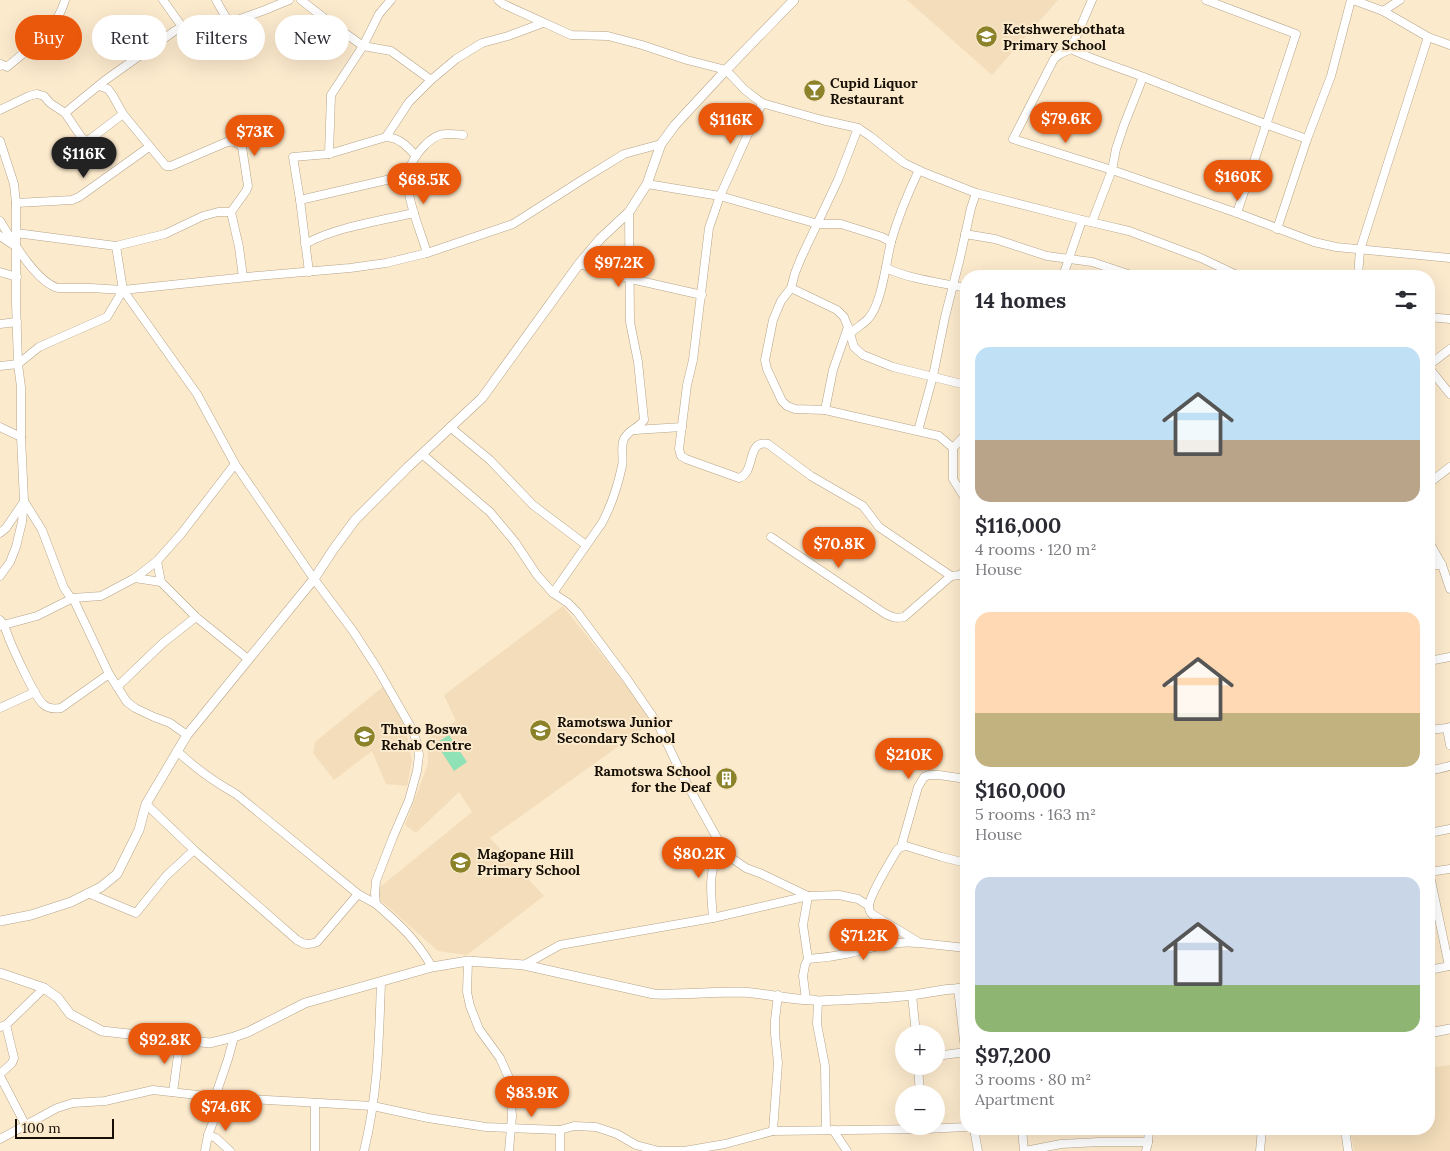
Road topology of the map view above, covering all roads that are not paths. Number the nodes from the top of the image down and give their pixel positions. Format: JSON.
{"nodes":[{"id":1,"x":163,"y":0,"type":"edge"},
{"id":2,"x":216,"y":0,"type":"edge"},
{"id":3,"x":289,"y":0,"type":"edge"},
{"id":4,"x":301,"y":0,"type":"edge"},
{"id":5,"x":391,"y":0,"type":"edge"},
{"id":6,"x":498,"y":0,"type":"edge"},
{"id":7,"x":794,"y":0,"type":"edge"},
{"id":8,"x":1092,"y":0,"type":"edge"},
{"id":9,"x":1206,"y":0,"type":"edge"},
{"id":10,"x":1352,"y":0,"type":"edge"},
{"id":11,"x":1400,"y":0,"type":"edge"},
{"id":12,"x":66,"y":2,"type":"edge"},
{"id":13,"x":1383,"y":11,"type":"junction"},
{"id":14,"x":225,"y":15,"type":"edge"},
{"id":15,"x":252,"y":15,"type":"edge"},
{"id":16,"x":177,"y":20,"type":"edge"},
{"id":17,"x":543,"y":23,"type":"junction"},
{"id":18,"x":177,"y":31,"type":"edge"},
{"id":19,"x":1428,"y":37,"type":"junction"},
{"id":20,"x":364,"y":46,"type":"junction"},
{"id":21,"x":1450,"y":46,"type":"edge"},
{"id":22,"x":1071,"y":49,"type":"junction"},
{"id":23,"x":0,"y":66,"type":"edge"},
{"id":24,"x":726,"y":70,"type":"junction"},
{"id":25,"x":1143,"y":77,"type":"junction"},
{"id":26,"x":430,"y":80,"type":"junction"},
{"id":27,"x":99,"y":86,"type":"junction"},
{"id":28,"x":762,"y":103,"type":"junction"},
{"id":29,"x":0,"y":110,"type":"edge"},
{"id":30,"x":65,"y":113,"type":"junction"},
{"id":31,"x":123,"y":114,"type":"junction"},
{"id":32,"x":1265,"y":124,"type":"junction"},
{"id":33,"x":858,"y":128,"type":"junction"},
{"id":34,"x":463,"y":135,"type":"dead end"},
{"id":35,"x":386,"y":137,"type":"junction"},
{"id":36,"x":1307,"y":139,"type":"junction"},
{"id":37,"x":0,"y":141,"type":"edge"},
{"id":38,"x":661,"y":144,"type":"junction"},
{"id":39,"x":149,"y":147,"type":"junction"},
{"id":40,"x":329,"y":154,"type":"junction"},
{"id":41,"x":416,"y":156,"type":"junction"},
{"id":42,"x":919,"y":170,"type":"junction"},
{"id":43,"x":1112,"y":170,"type":"junction"},
{"id":44,"x":408,"y":175,"type":"junction"},
{"id":45,"x":647,"y":184,"type":"junction"},
{"id":46,"x":976,"y":193,"type":"junction"},
{"id":47,"x":720,"y":196,"type":"junction"},
{"id":48,"x":300,"y":200,"type":"junction"},
{"id":49,"x":16,"y":203,"type":"junction"},
{"id":50,"x":231,"y":212,"type":"junction"},
{"id":51,"x":629,"y":212,"type":"junction"},
{"id":52,"x":414,"y":213,"type":"junction"},
{"id":53,"x":1237,"y":213,"type":"junction"},
{"id":54,"x":1082,"y":220,"type":"junction"},
{"id":55,"x":0,"y":221,"type":"edge"},
{"id":56,"x":1092,"y":222,"type":"junction"},
{"id":57,"x":818,"y":224,"type":"junction"},
{"id":58,"x":1277,"y":229,"type":"junction"},
{"id":59,"x":16,"y":233,"type":"junction"},
{"id":60,"x":965,"y":234,"type":"junction"},
{"id":61,"x":0,"y":236,"type":"edge"},
{"id":62,"x":891,"y":242,"type":"junction"},
{"id":63,"x":305,"y":244,"type":"junction"},
{"id":64,"x":116,"y":246,"type":"junction"},
{"id":65,"x":16,"y":248,"type":"junction"},
{"id":66,"x":1360,"y":250,"type":"junction"},
{"id":67,"x":427,"y":253,"type":"junction"},
{"id":68,"x":1450,"y":258,"type":"edge"},
{"id":69,"x":1068,"y":260,"type":"junction"},
{"id":70,"x":578,"y":264,"type":"junction"},
{"id":71,"x":886,"y":268,"type":"junction"},
{"id":72,"x":1224,"y":269,"type":"edge"},
{"id":73,"x":1065,"y":270,"type":"edge"},
{"id":74,"x":1116,"y":270,"type":"edge"},
{"id":75,"x":1358,"y":270,"type":"edge"},
{"id":76,"x":0,"y":272,"type":"edge"},
{"id":77,"x":309,"y":272,"type":"junction"},
{"id":78,"x":16,"y":277,"type":"junction"},
{"id":79,"x":243,"y":277,"type":"junction"},
{"id":80,"x":631,"y":279,"type":"junction"},
{"id":81,"x":953,"y":285,"type":"junction"},
{"id":82,"x":960,"y":287,"type":"edge"},
{"id":83,"x":791,"y":288,"type":"junction"},
{"id":84,"x":123,"y":290,"type":"junction"},
{"id":85,"x":702,"y":295,"type":"junction"},
{"id":86,"x":1435,"y":318,"type":"edge"},
{"id":87,"x":1450,"y":319,"type":"edge"},
{"id":88,"x":17,"y":322,"type":"junction"},
{"id":89,"x":0,"y":324,"type":"edge"},
{"id":90,"x":849,"y":330,"type":"junction"},
{"id":91,"x":1450,"y":349,"type":"edge"},
{"id":92,"x":1435,"y":361,"type":"edge"},
{"id":93,"x":18,"y":364,"type":"junction"},
{"id":94,"x":0,"y":366,"type":"edge"},
{"id":95,"x":1435,"y":374,"type":"edge"},
{"id":96,"x":933,"y":376,"type":"junction"},
{"id":97,"x":960,"y":383,"type":"edge"},
{"id":98,"x":1450,"y":394,"type":"edge"},
{"id":99,"x":824,"y":410,"type":"junction"},
{"id":100,"x":0,"y":427,"type":"edge"},
{"id":101,"x":450,"y":427,"type":"junction"},
{"id":102,"x":682,"y":427,"type":"junction"},
{"id":103,"x":634,"y":430,"type":"junction"},
{"id":104,"x":918,"y":431,"type":"junction"},
{"id":105,"x":21,"y":437,"type":"junction"},
{"id":106,"x":960,"y":440,"type":"edge"},
{"id":107,"x":953,"y":448,"type":"junction"},
{"id":108,"x":422,"y":454,"type":"junction"},
{"id":109,"x":235,"y":464,"type":"junction"},
{"id":110,"x":1450,"y":467,"type":"edge"},
{"id":111,"x":1435,"y":478,"type":"edge"},
{"id":112,"x":960,"y":490,"type":"edge"},
{"id":113,"x":24,"y":501,"type":"junction"},
{"id":114,"x":0,"y":533,"type":"edge"},
{"id":115,"x":772,"y":537,"type":"dead end"},
{"id":116,"x":586,"y":545,"type":"junction"},
{"id":117,"x":1435,"y":553,"type":"edge"},
{"id":118,"x":158,"y":561,"type":"junction"},
{"id":119,"x":1435,"y":565,"type":"edge"},
{"id":120,"x":1442,"y":565,"type":"junction"},
{"id":121,"x":960,"y":575,"type":"edge"},
{"id":122,"x":0,"y":576,"type":"edge"},
{"id":123,"x":951,"y":576,"type":"junction"},
{"id":124,"x":135,"y":578,"type":"junction"},
{"id":125,"x":314,"y":578,"type":"junction"},
{"id":126,"x":161,"y":582,"type":"junction"},
{"id":127,"x":1450,"y":589,"type":"edge"},
{"id":128,"x":553,"y":593,"type":"junction"},
{"id":129,"x":73,"y":598,"type":"junction"},
{"id":130,"x":196,"y":617,"type":"junction"},
{"id":131,"x":2,"y":624,"type":"edge"},
{"id":132,"x":1450,"y":657,"type":"edge"},
{"id":133,"x":248,"y":659,"type":"junction"},
{"id":134,"x":1435,"y":660,"type":"edge"},
{"id":135,"x":109,"y":674,"type":"junction"},
{"id":136,"x":117,"y":687,"type":"junction"},
{"id":137,"x":35,"y":692,"type":"junction"},
{"id":138,"x":0,"y":708,"type":"edge"},
{"id":139,"x":1448,"y":727,"type":"edge"},
{"id":140,"x":1435,"y":729,"type":"edge"},
{"id":141,"x":187,"y":735,"type":"junction"},
{"id":142,"x":1450,"y":745,"type":"edge"},
{"id":143,"x":177,"y":751,"type":"junction"},
{"id":144,"x":1450,"y":766,"type":"edge"},
{"id":145,"x":1435,"y":769,"type":"edge"},
{"id":146,"x":960,"y":779,"type":"edge"},
{"id":147,"x":146,"y":804,"type":"junction"},
{"id":148,"x":1450,"y":829,"type":"edge"},
{"id":149,"x":1435,"y":832,"type":"edge"},
{"id":150,"x":722,"y":847,"type":"junction"},
{"id":151,"x":901,"y":847,"type":"junction"},
{"id":152,"x":194,"y":850,"type":"junction"},
{"id":153,"x":960,"y":862,"type":"edge"},
{"id":154,"x":1450,"y":869,"type":"edge"},
{"id":155,"x":1435,"y":870,"type":"edge"},
{"id":156,"x":88,"y":894,"type":"junction"},
{"id":157,"x":358,"y":894,"type":"junction"},
{"id":158,"x":808,"y":896,"type":"junction"},
{"id":159,"x":1435,"y":900,"type":"edge"},
{"id":160,"x":376,"y":904,"type":"junction"},
{"id":161,"x":869,"y":906,"type":"junction"},
{"id":162,"x":713,"y":918,"type":"junction"},
{"id":163,"x":0,"y":920,"type":"edge"},
{"id":164,"x":920,"y":943,"type":"junction"},
{"id":165,"x":960,"y":947,"type":"edge"},
{"id":166,"x":808,"y":959,"type":"junction"},
{"id":167,"x":468,"y":961,"type":"junction"},
{"id":168,"x":524,"y":965,"type":"junction"},
{"id":169,"x":1449,"y":966,"type":"edge"},
{"id":170,"x":432,"y":967,"type":"junction"},
{"id":171,"x":1435,"y":969,"type":"edge"},
{"id":172,"x":0,"y":973,"type":"edge"},
{"id":173,"x":381,"y":982,"type":"junction"},
{"id":174,"x":44,"y":988,"type":"junction"},
{"id":175,"x":960,"y":989,"type":"edge"},
{"id":176,"x":778,"y":995,"type":"junction"},
{"id":177,"x":912,"y":995,"type":"junction"},
{"id":178,"x":806,"y":1000,"type":"junction"},
{"id":179,"x":818,"y":1002,"type":"junction"},
{"id":180,"x":915,"y":1025,"type":"edge"},
{"id":181,"x":3,"y":1026,"type":"edge"},
{"id":182,"x":1450,"y":1029,"type":"edge"},
{"id":183,"x":1435,"y":1032,"type":"edge"},
{"id":184,"x":234,"y":1037,"type":"junction"},
{"id":185,"x":180,"y":1040,"type":"junction"},
{"id":186,"x":960,"y":1055,"type":"edge"},
{"id":187,"x":945,"y":1056,"type":"edge"},
{"id":188,"x":0,"y":1075,"type":"edge"},
{"id":189,"x":173,"y":1092,"type":"junction"},
{"id":190,"x":215,"y":1098,"type":"junction"},
{"id":191,"x":314,"y":1103,"type":"junction"},
{"id":192,"x":374,"y":1106,"type":"junction"},
{"id":193,"x":26,"y":1126,"type":"junction"},
{"id":194,"x":960,"y":1127,"type":"edge"},
{"id":195,"x":511,"y":1128,"type":"junction"},
{"id":196,"x":945,"y":1128,"type":"edge"},
{"id":197,"x":895,"y":1129,"type":"edge"},
{"id":198,"x":560,"y":1130,"type":"junction"},
{"id":199,"x":830,"y":1130,"type":"junction"},
{"id":200,"x":774,"y":1131,"type":"junction"},
{"id":201,"x":208,"y":1135,"type":"junction"},
{"id":202,"x":975,"y":1135,"type":"edge"},
{"id":203,"x":1023,"y":1135,"type":"edge"},
{"id":204,"x":1149,"y":1135,"type":"edge"},
{"id":205,"x":1261,"y":1135,"type":"edge"},
{"id":206,"x":1346,"y":1135,"type":"edge"},
{"id":207,"x":0,"y":1139,"type":"edge"},
{"id":208,"x":1148,"y":1142,"type":"junction"},
{"id":209,"x":205,"y":1151,"type":"edge"},
{"id":210,"x":230,"y":1151,"type":"edge"},
{"id":211,"x":315,"y":1151,"type":"edge"},
{"id":212,"x":364,"y":1151,"type":"edge"},
{"id":213,"x":510,"y":1151,"type":"edge"},
{"id":214,"x":560,"y":1151,"type":"edge"},
{"id":215,"x":685,"y":1151,"type":"edge"},
{"id":216,"x":847,"y":1151,"type":"edge"},
{"id":217,"x":978,"y":1151,"type":"edge"},
{"id":218,"x":1025,"y":1151,"type":"edge"},
{"id":219,"x":1146,"y":1151,"type":"edge"},
{"id":220,"x":1260,"y":1151,"type":"edge"},
{"id":221,"x":1348,"y":1151,"type":"edge"}],
"edges":[{"from":1,"to":16,"type":"street"},
{"from":2,"to":14,"type":"street"},
{"from":3,"to":15,"type":"street"},
{"from":4,"to":20,"type":"street"},
{"from":5,"to":20,"type":"street"},
{"from":6,"to":17,"type":"street"},
{"from":7,"to":24,"type":"street"},
{"from":8,"to":22,"type":"street"},
{"from":9,"to":32,"type":"street"},
{"from":10,"to":13,"type":"street"},
{"from":10,"to":36,"type":"street"},
{"from":11,"to":13,"type":"street"},
{"from":12,"to":23,"type":"street"},
{"from":13,"to":19,"type":"street"},
{"from":17,"to":24,"type":"street"},
{"from":17,"to":26,"type":"street"},
{"from":18,"to":27,"type":"street"},
{"from":19,"to":21,"type":"street"},
{"from":19,"to":66,"type":"street"},
{"from":20,"to":26,"type":"street"},
{"from":20,"to":40,"type":"street"},
{"from":22,"to":25,"type":"street"},
{"from":22,"to":43,"type":"street"},
{"from":24,"to":28,"type":"street"},
{"from":24,"to":38,"type":"street"},
{"from":25,"to":32,"type":"street"},
{"from":25,"to":43,"type":"street"},
{"from":26,"to":35,"type":"street"},
{"from":27,"to":30,"type":"street"},
{"from":27,"to":31,"type":"street"},
{"from":28,"to":33,"type":"street"},
{"from":28,"to":47,"type":"street"},
{"from":29,"to":30,"type":"street"},
{"from":30,"to":31,"type":"street"},
{"from":31,"to":39,"type":"street"},
{"from":32,"to":36,"type":"street"},
{"from":32,"to":53,"type":"street"},
{"from":33,"to":42,"type":"street"},
{"from":33,"to":57,"type":"street"},
{"from":34,"to":41,"type":"street"},
{"from":35,"to":40,"type":"street"},
{"from":35,"to":41,"type":"street"},
{"from":36,"to":58,"type":"street"},
{"from":37,"to":49,"type":"street"},
{"from":38,"to":45,"type":"street"},
{"from":38,"to":67,"type":"street"},
{"from":39,"to":49,"type":"street"},
{"from":39,"to":50,"type":"street"},
{"from":40,"to":48,"type":"street"},
{"from":41,"to":44,"type":"street"},
{"from":42,"to":46,"type":"street"},
{"from":42,"to":62,"type":"street"},
{"from":43,"to":53,"type":"street"},
{"from":43,"to":56,"type":"street"},
{"from":44,"to":48,"type":"street"},
{"from":44,"to":52,"type":"street"},
{"from":45,"to":47,"type":"street"},
{"from":45,"to":51,"type":"street"},
{"from":46,"to":54,"type":"street"},
{"from":46,"to":60,"type":"street"},
{"from":47,"to":57,"type":"street"},
{"from":47,"to":85,"type":"street"},
{"from":48,"to":63,"type":"street"},
{"from":49,"to":59,"type":"street"},
{"from":50,"to":64,"type":"street"},
{"from":50,"to":79,"type":"street"},
{"from":51,"to":70,"type":"street"},
{"from":51,"to":80,"type":"street"},
{"from":52,"to":63,"type":"street"},
{"from":52,"to":67,"type":"street"},
{"from":53,"to":58,"type":"street"},
{"from":54,"to":56,"type":"street"},
{"from":54,"to":69,"type":"street"},
{"from":55,"to":65,"type":"street"},
{"from":56,"to":72,"type":"street"},
{"from":57,"to":62,"type":"street"},
{"from":57,"to":83,"type":"street"},
{"from":58,"to":66,"type":"street"},
{"from":59,"to":64,"type":"street"},
{"from":59,"to":65,"type":"street"},
{"from":60,"to":69,"type":"street"},
{"from":60,"to":81,"type":"street"},
{"from":61,"to":65,"type":"street"},
{"from":62,"to":71,"type":"street"},
{"from":63,"to":77,"type":"street"},
{"from":64,"to":84,"type":"street"},
{"from":65,"to":78,"type":"street"},
{"from":65,"to":84,"type":"street"},
{"from":66,"to":68,"type":"street"},
{"from":66,"to":75,"type":"street"},
{"from":67,"to":77,"type":"street"},
{"from":69,"to":73,"type":"street"},
{"from":69,"to":74,"type":"street"},
{"from":70,"to":80,"type":"street"},
{"from":70,"to":101,"type":"street"},
{"from":71,"to":81,"type":"street"},
{"from":71,"to":90,"type":"street"},
{"from":76,"to":78,"type":"street"},
{"from":77,"to":79,"type":"street"},
{"from":78,"to":88,"type":"street"},
{"from":79,"to":84,"type":"street"},
{"from":80,"to":85,"type":"street"},
{"from":80,"to":103,"type":"street"},
{"from":81,"to":82,"type":"street"},
{"from":81,"to":96,"type":"street"},
{"from":83,"to":90,"type":"street"},
{"from":83,"to":99,"type":"street"},
{"from":84,"to":93,"type":"street"},
{"from":84,"to":109,"type":"street"},
{"from":85,"to":102,"type":"street"},
{"from":86,"to":87,"type":"street"},
{"from":88,"to":89,"type":"street"},
{"from":88,"to":93,"type":"street"},
{"from":90,"to":96,"type":"street"},
{"from":90,"to":99,"type":"street"},
{"from":91,"to":92,"type":"street"},
{"from":93,"to":94,"type":"street"},
{"from":93,"to":105,"type":"street"},
{"from":95,"to":98,"type":"street"},
{"from":96,"to":97,"type":"street"},
{"from":96,"to":104,"type":"street"},
{"from":99,"to":104,"type":"street"},
{"from":100,"to":105,"type":"street"},
{"from":101,"to":108,"type":"street"},
{"from":101,"to":116,"type":"street"},
{"from":102,"to":103,"type":"street"},
{"from":102,"to":123,"type":"street"},
{"from":103,"to":116,"type":"street"},
{"from":104,"to":107,"type":"street"},
{"from":105,"to":113,"type":"street"},
{"from":106,"to":107,"type":"street"},
{"from":107,"to":112,"type":"street"},
{"from":108,"to":125,"type":"street"},
{"from":108,"to":128,"type":"street"},
{"from":109,"to":118,"type":"street"},
{"from":109,"to":125,"type":"street"},
{"from":110,"to":111,"type":"street"},
{"from":113,"to":114,"type":"street"},
{"from":113,"to":122,"type":"street"},
{"from":113,"to":129,"type":"street"},
{"from":115,"to":123,"type":"street"},
{"from":116,"to":128,"type":"street"},
{"from":117,"to":120,"type":"street"},
{"from":118,"to":124,"type":"street"},
{"from":118,"to":126,"type":"street"},
{"from":119,"to":120,"type":"street"},
{"from":120,"to":127,"type":"street"},
{"from":121,"to":123,"type":"street"},
{"from":124,"to":126,"type":"street"},
{"from":124,"to":129,"type":"street"},
{"from":125,"to":133,"type":"street"},
{"from":125,"to":160,"type":"street"},
{"from":126,"to":130,"type":"street"},
{"from":128,"to":150,"type":"street"},
{"from":129,"to":131,"type":"street"},
{"from":129,"to":135,"type":"street"},
{"from":130,"to":133,"type":"street"},
{"from":130,"to":136,"type":"street"},
{"from":131,"to":137,"type":"street"},
{"from":132,"to":134,"type":"street"},
{"from":133,"to":141,"type":"street"},
{"from":135,"to":136,"type":"street"},
{"from":135,"to":137,"type":"street"},
{"from":136,"to":141,"type":"street"},
{"from":137,"to":138,"type":"street"},
{"from":139,"to":140,"type":"street"},
{"from":139,"to":142,"type":"street"},
{"from":141,"to":143,"type":"street"},
{"from":143,"to":147,"type":"street"},
{"from":143,"to":157,"type":"street"},
{"from":144,"to":145,"type":"street"},
{"from":146,"to":151,"type":"street"},
{"from":147,"to":152,"type":"street"},
{"from":147,"to":156,"type":"street"},
{"from":148,"to":149,"type":"street"},
{"from":150,"to":158,"type":"street"},
{"from":150,"to":162,"type":"street"},
{"from":151,"to":153,"type":"street"},
{"from":151,"to":161,"type":"street"},
{"from":152,"to":156,"type":"street"},
{"from":152,"to":157,"type":"street"},
{"from":154,"to":155,"type":"street"},
{"from":156,"to":163,"type":"street"},
{"from":157,"to":160,"type":"street"},
{"from":158,"to":161,"type":"street"},
{"from":158,"to":162,"type":"street"},
{"from":158,"to":166,"type":"street"},
{"from":159,"to":169,"type":"street"},
{"from":160,"to":170,"type":"street"},
{"from":161,"to":164,"type":"street"},
{"from":162,"to":168,"type":"street"},
{"from":164,"to":165,"type":"street"},
{"from":164,"to":166,"type":"street"},
{"from":166,"to":178,"type":"street"},
{"from":167,"to":168,"type":"street"},
{"from":167,"to":170,"type":"street"},
{"from":167,"to":195,"type":"street"},
{"from":168,"to":176,"type":"street"},
{"from":169,"to":171,"type":"street"},
{"from":170,"to":173,"type":"street"},
{"from":172,"to":174,"type":"street"},
{"from":173,"to":184,"type":"street"},
{"from":173,"to":192,"type":"street"},
{"from":174,"to":181,"type":"street"},
{"from":174,"to":185,"type":"street"},
{"from":175,"to":177,"type":"street"},
{"from":176,"to":178,"type":"street"},
{"from":176,"to":200,"type":"street"},
{"from":177,"to":179,"type":"street"},
{"from":177,"to":180,"type":"street"},
{"from":178,"to":179,"type":"street"},
{"from":179,"to":199,"type":"street"},
{"from":181,"to":188,"type":"street"},
{"from":182,"to":183,"type":"street"},
{"from":184,"to":185,"type":"street"},
{"from":184,"to":190,"type":"street"},
{"from":185,"to":189,"type":"street"},
{"from":186,"to":187,"type":"street"},
{"from":188,"to":193,"type":"street"},
{"from":189,"to":190,"type":"street"},
{"from":189,"to":193,"type":"street"},
{"from":190,"to":191,"type":"street"},
{"from":190,"to":201,"type":"street"},
{"from":191,"to":192,"type":"street"},
{"from":191,"to":211,"type":"street"},
{"from":192,"to":195,"type":"street"},
{"from":192,"to":212,"type":"street"},
{"from":193,"to":207,"type":"street"},
{"from":194,"to":196,"type":"street"},
{"from":195,"to":198,"type":"street"},
{"from":195,"to":213,"type":"street"},
{"from":197,"to":199,"type":"street"},
{"from":198,"to":214,"type":"street"},
{"from":198,"to":215,"type":"street"},
{"from":199,"to":200,"type":"street"},
{"from":199,"to":216,"type":"street"},
{"from":200,"to":215,"type":"street"},
{"from":201,"to":209,"type":"street"},
{"from":201,"to":210,"type":"street"},
{"from":202,"to":217,"type":"street"},
{"from":203,"to":218,"type":"street"},
{"from":204,"to":208,"type":"street"},
{"from":205,"to":220,"type":"street"},
{"from":206,"to":221,"type":"street"},
{"from":208,"to":218,"type":"street"},
{"from":208,"to":219,"type":"street"}]}
